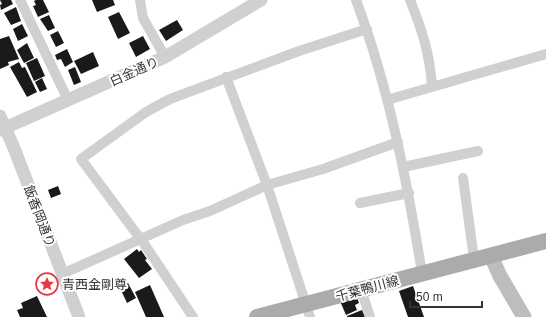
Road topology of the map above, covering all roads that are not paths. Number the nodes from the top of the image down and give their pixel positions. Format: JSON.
{"nodes":[{"id":1,"x":20,"y":0,"type":"edge"},
{"id":2,"x":140,"y":0,"type":"edge"},
{"id":3,"x":261,"y":0,"type":"edge"},
{"id":4,"x":356,"y":0,"type":"edge"},
{"id":5,"x":410,"y":0,"type":"edge"},
{"id":6,"x":367,"y":28,"type":"junction"},
{"id":7,"x":546,"y":54,"type":"edge"},
{"id":8,"x":165,"y":57,"type":"junction"},
{"id":9,"x":226,"y":77,"type":"junction"},
{"id":10,"x":432,"y":87,"type":"junction"},
{"id":11,"x":68,"y":100,"type":"junction"},
{"id":12,"x":388,"y":100,"type":"junction"},
{"id":13,"x":2,"y":125,"type":"edge"},
{"id":14,"x":398,"y":142,"type":"junction"},
{"id":15,"x":478,"y":151,"type":"dead end"},
{"id":16,"x":403,"y":167,"type":"junction"},
{"id":17,"x":463,"y":178,"type":"dead end"},
{"id":18,"x":267,"y":185,"type":"junction"},
{"id":19,"x":409,"y":194,"type":"junction"},
{"id":20,"x":360,"y":203,"type":"dead end"},
{"id":21,"x":141,"y":238,"type":"junction"},
{"id":22,"x":546,"y":241,"type":"edge"},
{"id":23,"x":491,"y":256,"type":"junction"},
{"id":24,"x":474,"y":259,"type":"junction"},
{"id":25,"x":422,"y":273,"type":"junction"},
{"id":26,"x":62,"y":274,"type":"junction"},
{"id":27,"x":361,"y":289,"type":"junction"},
{"id":28,"x":308,"y":310,"type":"edge"},
{"id":29,"x":282,"y":314,"type":"edge"},
{"id":30,"x":78,"y":317,"type":"edge"},
{"id":31,"x":193,"y":317,"type":"edge"},
{"id":32,"x":257,"y":317,"type":"edge"},
{"id":33,"x":370,"y":317,"type":"edge"},
{"id":34,"x":524,"y":317,"type":"edge"}],
"edges":[{"from":1,"to":11,"type":"street"},
{"from":2,"to":8,"type":"street"},
{"from":3,"to":8,"type":"street","name":"白金通り"},
{"from":4,"to":6,"type":"street"},
{"from":5,"to":10,"type":"street"},
{"from":6,"to":9,"type":"street"},
{"from":6,"to":12,"type":"street"},
{"from":7,"to":10,"type":"street"},
{"from":8,"to":11,"type":"street","name":"白金通り"},
{"from":9,"to":18,"type":"street"},
{"from":9,"to":21,"type":"street"},
{"from":10,"to":12,"type":"street"},
{"from":11,"to":13,"type":"street","name":"白金通り"},
{"from":12,"to":14,"type":"street"},
{"from":13,"to":26,"type":"street","name":"飯香岡通り"},
{"from":14,"to":16,"type":"street"},
{"from":14,"to":18,"type":"street"},
{"from":15,"to":16,"type":"street"},
{"from":16,"to":19,"type":"street"},
{"from":17,"to":24,"type":"street"},
{"from":18,"to":21,"type":"street"},
{"from":18,"to":28,"type":"street"},
{"from":19,"to":20,"type":"street"},
{"from":19,"to":25,"type":"street"},
{"from":21,"to":26,"type":"street"},
{"from":21,"to":31,"type":"street"},
{"from":22,"to":23,"type":"main road","name":"千葉鴨川線"},
{"from":23,"to":24,"type":"main road","name":"千葉鴨川線"},
{"from":23,"to":34,"type":"main road"},
{"from":24,"to":25,"type":"main road","name":"千葉鴨川線"},
{"from":25,"to":27,"type":"main road","name":"千葉鴨川線"},
{"from":26,"to":30,"type":"street","name":"飯香岡通り"},
{"from":27,"to":28,"type":"main road","name":"千葉鴨川線"},
{"from":27,"to":33,"type":"street"},
{"from":28,"to":29,"type":"main road","name":"千葉鴨川線"},
{"from":29,"to":32,"type":"main road","name":"千葉鴨川線"}]}
